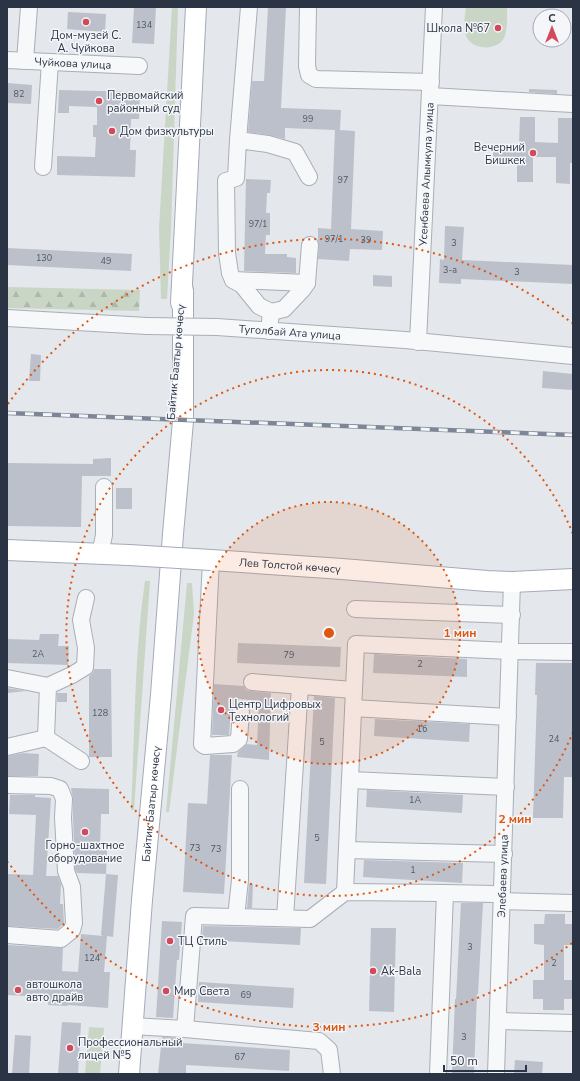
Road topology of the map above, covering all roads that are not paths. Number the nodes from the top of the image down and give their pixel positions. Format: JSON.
{"nodes":[{"id":1,"x":29,"y":7,"type":"edge"},
{"id":2,"x":196,"y":7,"type":"edge"},
{"id":3,"x":249,"y":7,"type":"edge"},
{"id":4,"x":308,"y":7,"type":"edge"},
{"id":5,"x":434,"y":7,"type":"edge"},
{"id":6,"x":7,"y":60,"type":"edge"},
{"id":7,"x":25,"y":61,"type":"junction"},
{"id":8,"x":50,"y":62,"type":"junction"},
{"id":9,"x":139,"y":66,"type":"dead end"},
{"id":10,"x":430,"y":89,"type":"junction"},
{"id":11,"x":573,"y":104,"type":"edge"},
{"id":12,"x":238,"y":140,"type":"junction"},
{"id":13,"x":43,"y":167,"type":"dead end"},
{"id":14,"x":309,"y":177,"type":"dead end"},
{"id":15,"x":310,"y":245,"type":"dead end"},
{"id":16,"x":233,"y":280,"type":"junction"},
{"id":17,"x":307,"y":284,"type":"junction"},
{"id":18,"x":271,"y":312,"type":"junction"},
{"id":19,"x":7,"y":318,"type":"edge"},
{"id":20,"x":269,"y":331,"type":"junction"},
{"id":21,"x":418,"y":342,"type":"junction"},
{"id":22,"x":573,"y":356,"type":"edge"},
{"id":23,"x":104,"y":487,"type":"dead end"},
{"id":24,"x":7,"y":550,"type":"edge"},
{"id":25,"x":100,"y":554,"type":"junction"},
{"id":26,"x":211,"y":560,"type":"junction"},
{"id":27,"x":573,"y":579,"type":"edge"},
{"id":28,"x":512,"y":582,"type":"junction"},
{"id":29,"x":86,"y":598,"type":"dead end"},
{"id":30,"x":354,"y":610,"type":"dead end"},
{"id":31,"x":512,"y":615,"type":"junction"},
{"id":32,"x":510,"y":650,"type":"junction"},
{"id":33,"x":573,"y":652,"type":"edge"},
{"id":34,"x":7,"y":678,"type":"edge"},
{"id":35,"x":252,"y":682,"type":"dead end"},
{"id":36,"x":48,"y":686,"type":"junction"},
{"id":37,"x":300,"y":686,"type":"junction"},
{"id":38,"x":354,"y":690,"type":"junction"},
{"id":39,"x":353,"y":708,"type":"junction"},
{"id":40,"x":241,"y":711,"type":"dead end"},
{"id":41,"x":508,"y":717,"type":"junction"},
{"id":42,"x":46,"y":738,"type":"junction"},
{"id":43,"x":7,"y":747,"type":"edge"},
{"id":44,"x":81,"y":761,"type":"dead end"},
{"id":45,"x":350,"y":780,"type":"junction"},
{"id":46,"x":7,"y":785,"type":"edge"},
{"id":47,"x":506,"y":787,"type":"junction"},
{"id":48,"x":240,"y":788,"type":"dead end"},
{"id":49,"x":347,"y":850,"type":"junction"},
{"id":50,"x":504,"y":854,"type":"junction"},
{"id":51,"x":345,"y":892,"type":"junction"},
{"id":52,"x":445,"y":893,"type":"junction"},
{"id":53,"x":498,"y":898,"type":"junction"},
{"id":54,"x":573,"y":903,"type":"edge"},
{"id":55,"x":236,"y":917,"type":"junction"},
{"id":56,"x":285,"y":918,"type":"junction"},
{"id":57,"x":7,"y":935,"type":"edge"},
{"id":58,"x":498,"y":1020,"type":"junction"},
{"id":59,"x":573,"y":1023,"type":"edge"},
{"id":60,"x":132,"y":1026,"type":"junction"},
{"id":61,"x":185,"y":1030,"type":"junction"},
{"id":62,"x":129,"y":1074,"type":"edge"},
{"id":63,"x":332,"y":1074,"type":"edge"},
{"id":64,"x":438,"y":1074,"type":"edge"},
{"id":65,"x":496,"y":1074,"type":"edge"}],
"edges":[{"from":1,"to":7,"type":"street"},
{"from":2,"to":60,"type":"main road","name":"Байтик Баатыр көчөсү"},
{"from":3,"to":12,"type":"street"},
{"from":4,"to":10,"type":"street"},
{"from":5,"to":10,"type":"street","name":"Усенбаева Алымкула улица"},
{"from":6,"to":7,"type":"street","name":"Чуйкова улица"},
{"from":7,"to":8,"type":"street","name":"Чуйкова улица"},
{"from":8,"to":9,"type":"street","name":"Чуйкова улица"},
{"from":8,"to":13,"type":"street"},
{"from":10,"to":11,"type":"street"},
{"from":10,"to":21,"type":"street","name":"Усенбаева Алымкула улица"},
{"from":12,"to":14,"type":"street"},
{"from":12,"to":16,"type":"street"},
{"from":15,"to":17,"type":"street"},
{"from":16,"to":17,"type":"street"},
{"from":16,"to":18,"type":"street"},
{"from":17,"to":18,"type":"street"},
{"from":18,"to":20,"type":"street"},
{"from":19,"to":20,"type":"street","name":"Туголбай Ата улица","bridge":true},
{"from":20,"to":21,"type":"street","name":"Туголбай Ата улица"},
{"from":21,"to":22,"type":"street","name":"Туголбай Ата улица"},
{"from":23,"to":25,"type":"street"},
{"from":24,"to":25,"type":"main road","name":"Лев Толстой көчөсү"},
{"from":25,"to":26,"type":"main road","name":"Лев Толстой көчөсү","bridge":true},
{"from":26,"to":28,"type":"main road","name":"Лев Толстой көчөсү"},
{"from":26,"to":40,"type":"street"},
{"from":27,"to":28,"type":"main road","name":"Лев Толстой көчөсү"},
{"from":28,"to":31,"type":"street","name":"Элебаева улица"},
{"from":29,"to":36,"type":"street"},
{"from":30,"to":31,"type":"street"},
{"from":31,"to":32,"type":"street","name":"Элебаева улица"},
{"from":32,"to":33,"type":"street"},
{"from":32,"to":38,"type":"street"},
{"from":32,"to":41,"type":"street","name":"Элебаева улица"},
{"from":34,"to":36,"type":"street"},
{"from":35,"to":37,"type":"street"},
{"from":36,"to":42,"type":"street"},
{"from":37,"to":38,"type":"street"},
{"from":37,"to":56,"type":"street"},
{"from":38,"to":39,"type":"street"},
{"from":39,"to":41,"type":"street"},
{"from":39,"to":45,"type":"street"},
{"from":41,"to":47,"type":"street","name":"Элебаева улица"},
{"from":42,"to":43,"type":"street"},
{"from":42,"to":44,"type":"street"},
{"from":45,"to":47,"type":"street"},
{"from":45,"to":49,"type":"street"},
{"from":46,"to":57,"type":"street"},
{"from":47,"to":50,"type":"street","name":"Элебаева улица"},
{"from":48,"to":55,"type":"street"},
{"from":49,"to":50,"type":"street"},
{"from":49,"to":51,"type":"street"},
{"from":50,"to":53,"type":"street","name":"Элебаева улица"},
{"from":51,"to":52,"type":"street"},
{"from":51,"to":56,"type":"street"},
{"from":52,"to":53,"type":"street"},
{"from":52,"to":64,"type":"street"},
{"from":53,"to":54,"type":"street"},
{"from":53,"to":58,"type":"street","name":"Элебаева улица"},
{"from":55,"to":56,"type":"street"},
{"from":55,"to":61,"type":"street"},
{"from":58,"to":59,"type":"street"},
{"from":58,"to":65,"type":"street","name":"Элебаева улица"},
{"from":60,"to":61,"type":"street"},
{"from":60,"to":62,"type":"main road","name":"Байтик Баатыр көчөсү"},
{"from":61,"to":63,"type":"street"}]}
